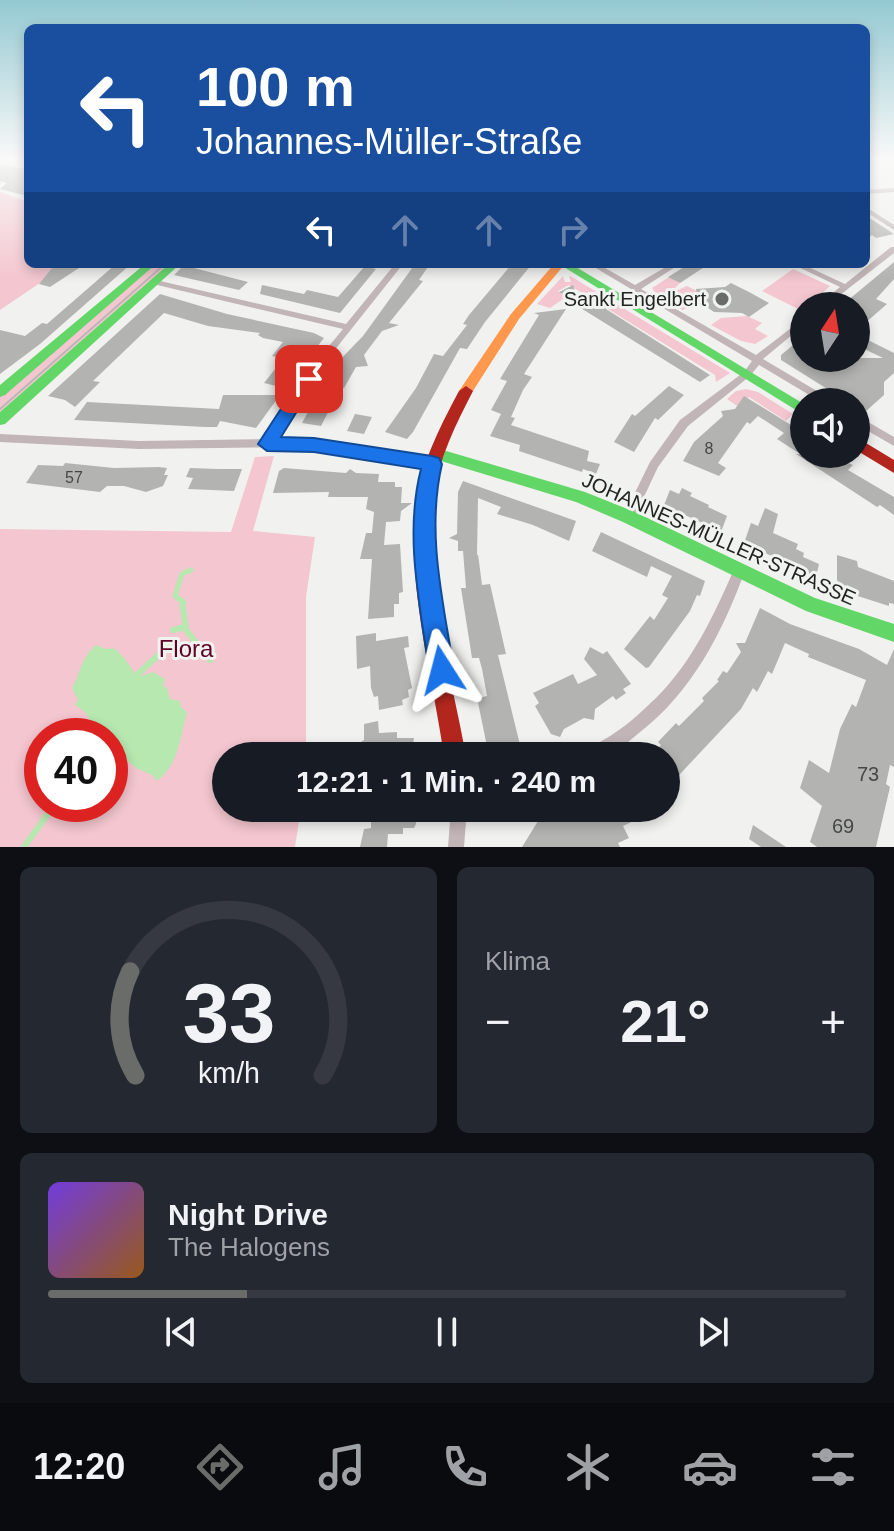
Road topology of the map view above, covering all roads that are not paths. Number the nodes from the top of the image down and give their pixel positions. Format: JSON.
{"nodes":[{"id":1,"x":870,"y":212,"type":"edge"},
{"id":2,"x":894,"y":228,"type":"edge"},
{"id":3,"x":894,"y":249,"type":"edge"},
{"id":4,"x":146,"y":268,"type":"edge"},
{"id":5,"x":171,"y":268,"type":"edge"},
{"id":6,"x":396,"y":268,"type":"edge"},
{"id":7,"x":558,"y":268,"type":"edge"},
{"id":8,"x":569,"y":268,"type":"edge"},
{"id":9,"x":600,"y":268,"type":"edge"},
{"id":10,"x":669,"y":268,"type":"edge"},
{"id":11,"x":805,"y":268,"type":"edge"},
{"id":12,"x":156,"y":282,"type":"junction"},
{"id":13,"x":846,"y":287,"type":"junction"},
{"id":14,"x":636,"y":288,"type":"junction"},
{"id":15,"x":839,"y":292,"type":"edge"},
{"id":16,"x":347,"y":327,"type":"junction"},
{"id":17,"x":790,"y":333,"type":"edge"},
{"id":18,"x":759,"y":358,"type":"junction"},
{"id":19,"x":747,"y":374,"type":"junction"},
{"id":20,"x":807,"y":388,"type":"edge"},
{"id":21,"x":0,"y":392,"type":"edge"},
{"id":22,"x":790,"y":401,"type":"edge"},
{"id":23,"x":0,"y":420,"type":"edge"},
{"id":24,"x":870,"y":427,"type":"edge"},
{"id":25,"x":0,"y":438,"type":"edge"},
{"id":26,"x":894,"y":442,"type":"edge"},
{"id":27,"x":267,"y":444,"type":"junction"},
{"id":28,"x":870,"y":452,"type":"edge"},
{"id":29,"x":434,"y":459,"type":"junction"},
{"id":30,"x":894,"y":467,"type":"edge"},
{"id":31,"x":629,"y":517,"type":"junction"},
{"id":32,"x":739,"y":571,"type":"junction"},
{"id":33,"x":894,"y":633,"type":"edge"},
{"id":34,"x":453,"y":742,"type":"edge"},
{"id":35,"x":612,"y":742,"type":"edge"},
{"id":36,"x":458,"y":822,"type":"edge"},
{"id":37,"x":456,"y":847,"type":"edge"}],
"edges":[{"from":1,"to":2,"type":"street"},
{"from":3,"to":13,"type":"street"},
{"from":4,"to":21,"type":"street"},
{"from":5,"to":12,"type":"street"},
{"from":6,"to":16,"type":"street"},
{"from":7,"to":29,"type":"street"},
{"from":8,"to":19,"type":"street"},
{"from":9,"to":14,"type":"street"},
{"from":10,"to":14,"type":"street"},
{"from":11,"to":13,"type":"street"},
{"from":12,"to":16,"type":"street"},
{"from":12,"to":23,"type":"street"},
{"from":13,"to":15,"type":"street"},
{"from":14,"to":18,"type":"street"},
{"from":16,"to":27,"type":"street"},
{"from":17,"to":18,"type":"street"},
{"from":18,"to":19,"type":"street"},
{"from":18,"to":20,"type":"street"},
{"from":19,"to":22,"type":"street"},
{"from":19,"to":31,"type":"street"},
{"from":24,"to":26,"type":"street"},
{"from":25,"to":27,"type":"street","name":"JOHANNES-MÜLLER-STRASSE"},
{"from":27,"to":29,"type":"street","name":"JOHANNES-MÜLLER-STRASSE"},
{"from":28,"to":30,"type":"street"},
{"from":29,"to":31,"type":"street","name":"JOHANNES-MÜLLER-STRASSE"},
{"from":29,"to":34,"type":"street"},
{"from":31,"to":32,"type":"street","name":"JOHANNES-MÜLLER-STRASSE"},
{"from":32,"to":33,"type":"street","name":"JOHANNES-MÜLLER-STRASSE"},
{"from":32,"to":35,"type":"street"},
{"from":36,"to":37,"type":"street"}]}
